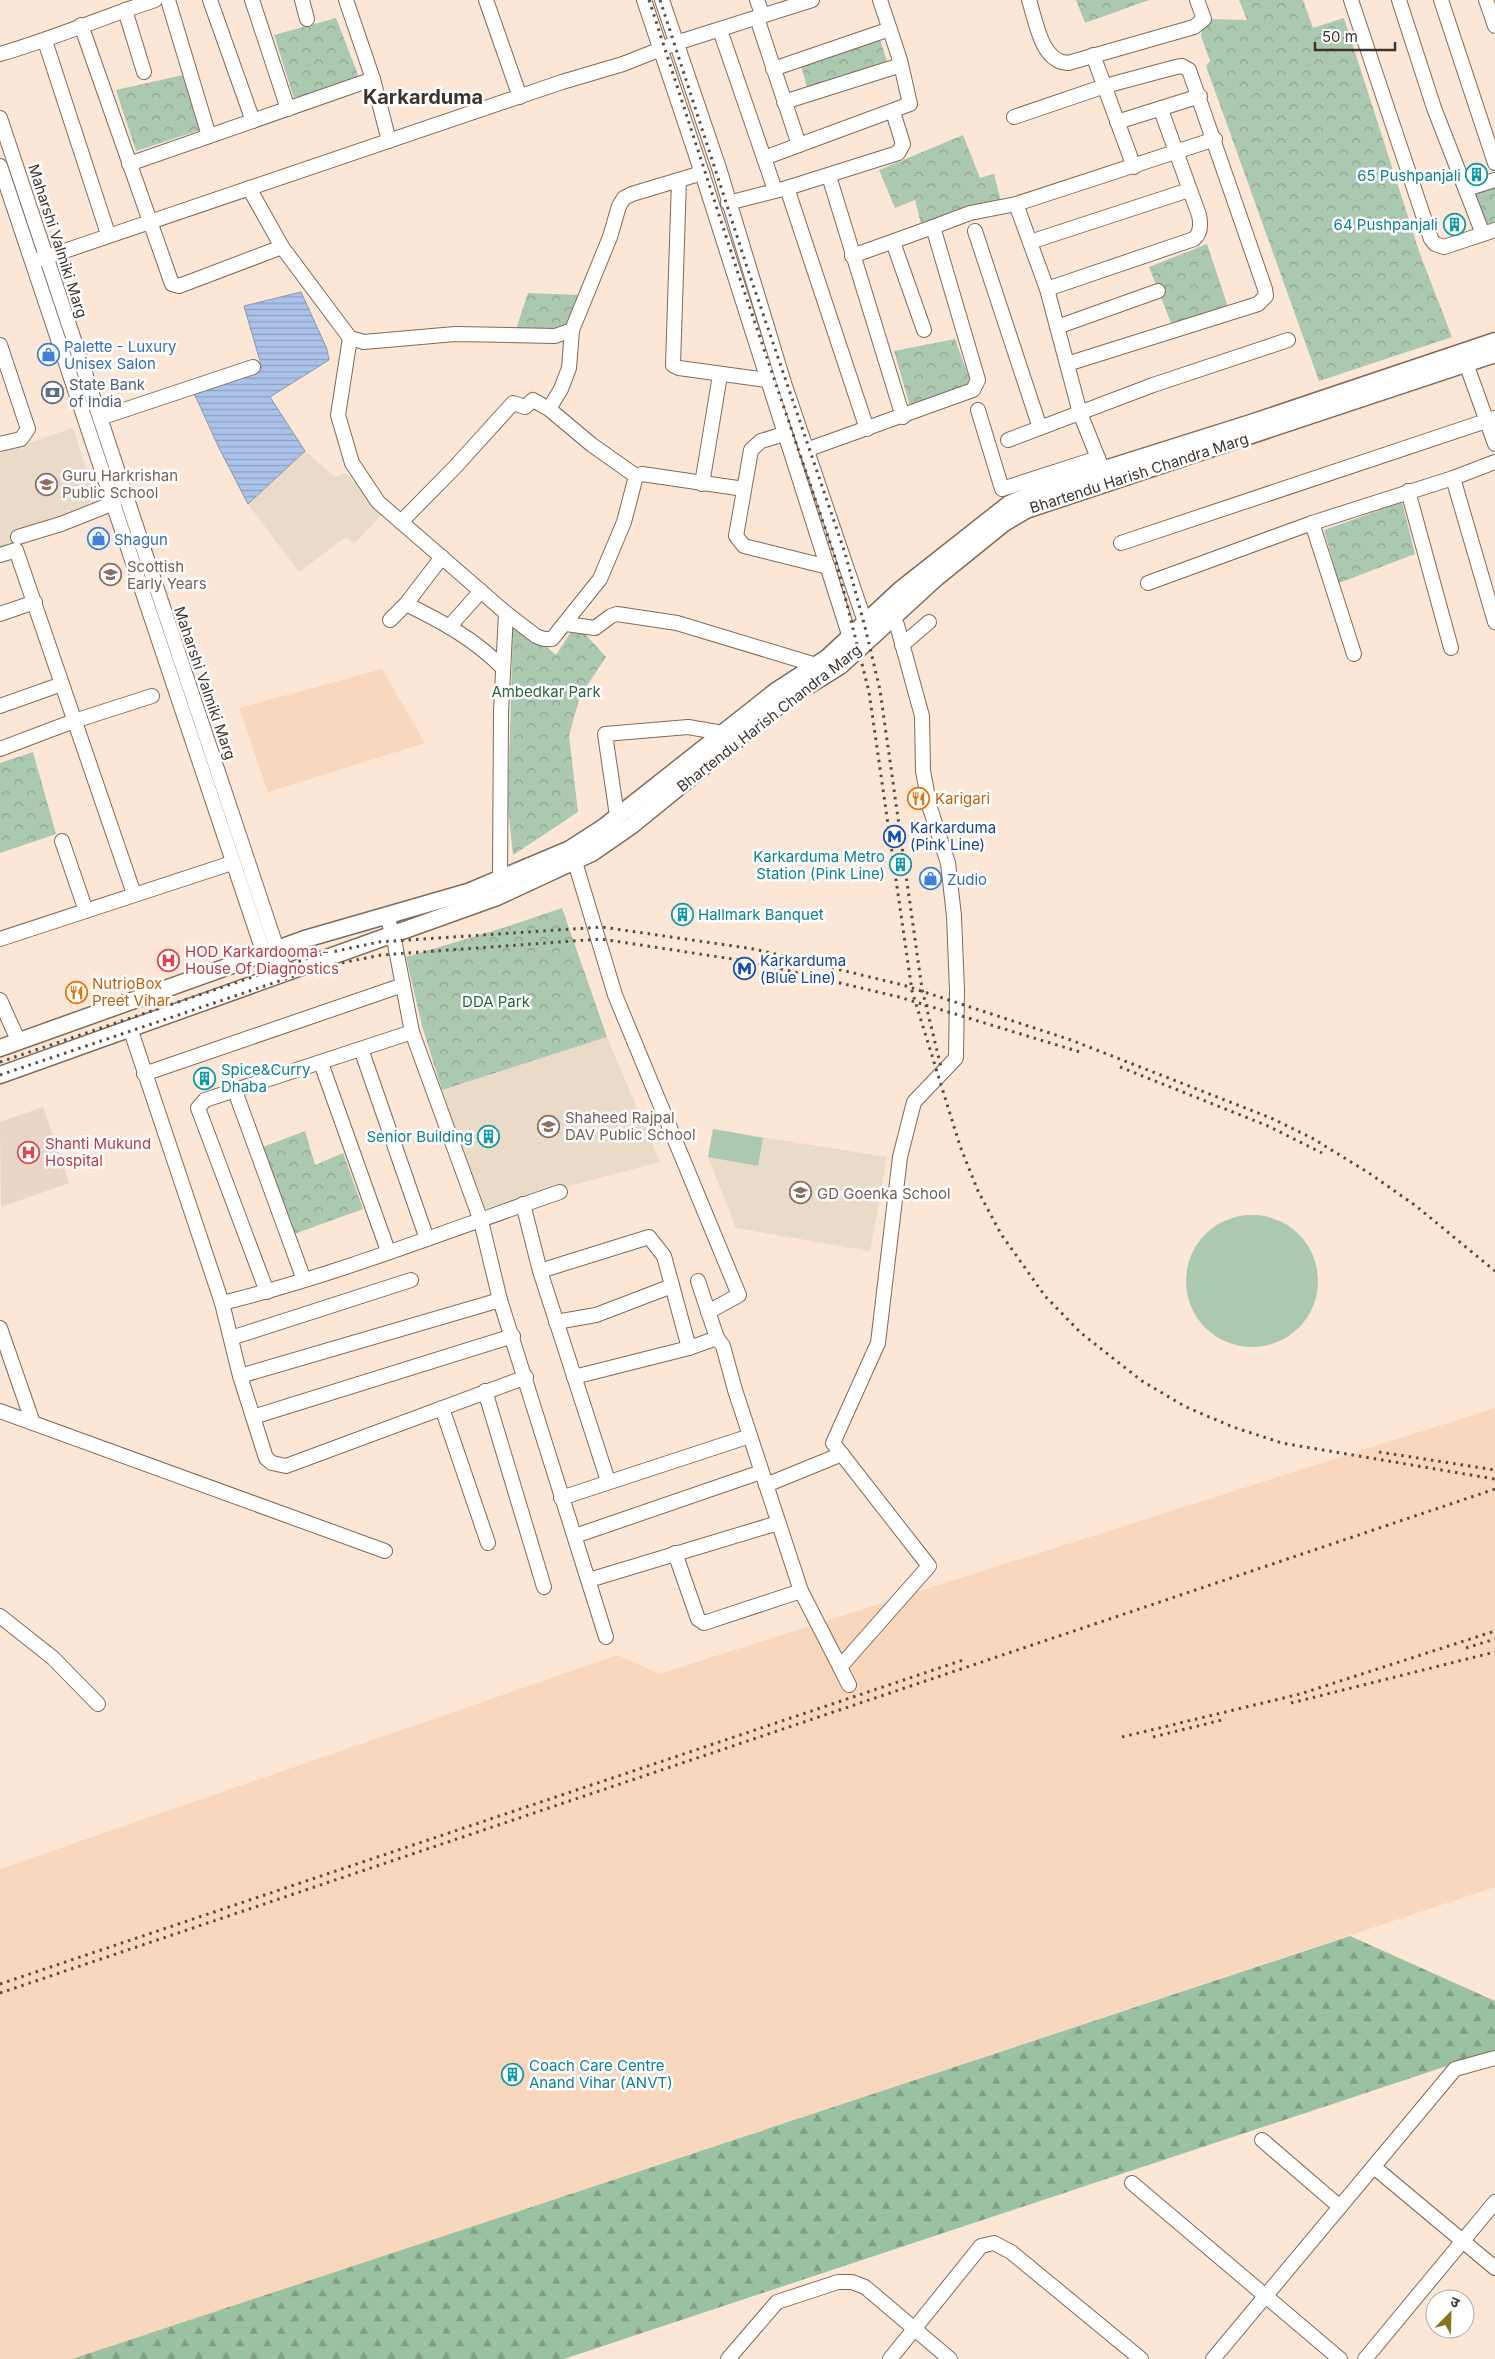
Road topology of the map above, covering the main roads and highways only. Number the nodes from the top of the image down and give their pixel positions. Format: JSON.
{"nodes":[{"id":1,"x":1495,"y":341,"type":"edge"},
{"id":2,"x":1495,"y":354,"type":"edge"},
{"id":3,"x":1464,"y":358,"type":"junction"},
{"id":4,"x":889,"y":610,"type":"junction"},
{"id":5,"x":573,"y":855,"type":"junction"},
{"id":6,"x":0,"y":1048,"type":"edge"},
{"id":7,"x":0,"y":1075,"type":"edge"}],
"edges":[{"from":1,"to":3,"type":"main road","name":"Bhartendu Harish Chandra Marg"},
{"from":2,"to":3,"type":"main road","name":"Bhartendu Harish Chandra Marg"},
{"from":3,"to":4,"type":"main road","name":"Bhartendu Harish Chandra Marg"},
{"from":4,"to":5,"type":"main road","name":"Bhartendu Harish Chandra Marg"},
{"from":4,"to":5,"type":"main road","name":"Bhartendu Harish Chandra Marg"},
{"from":5,"to":6,"type":"main road","name":"Bhartendu Harish Chandra Marg"},
{"from":5,"to":7,"type":"main road","name":"Bhartendu Harish Chandra Marg"}]}
